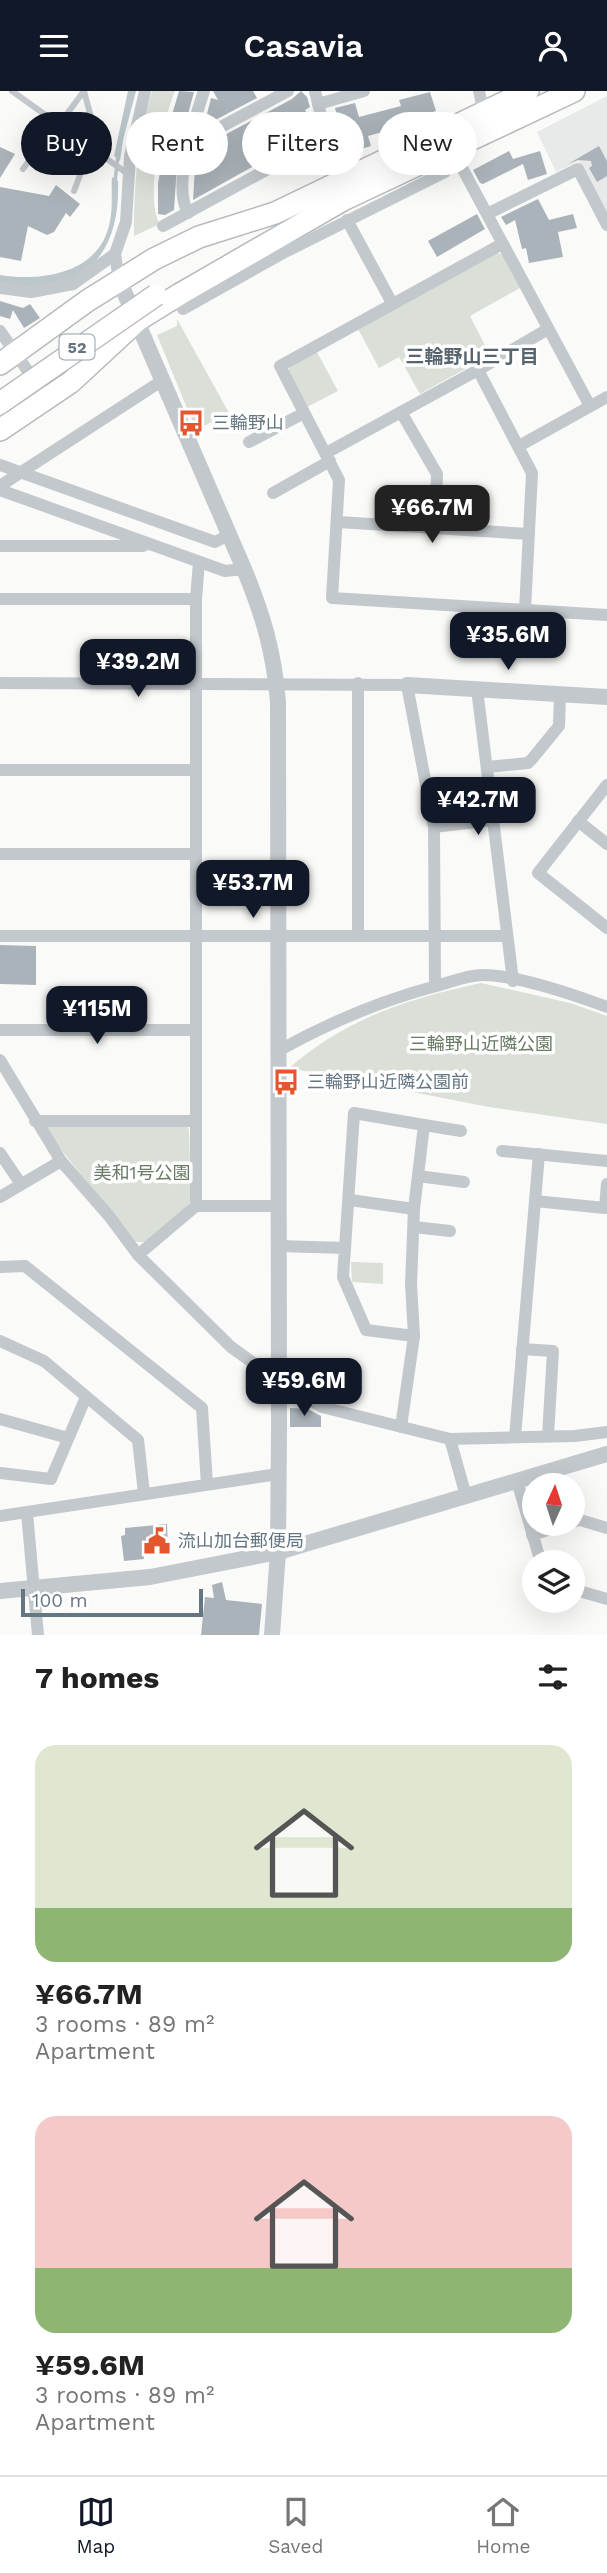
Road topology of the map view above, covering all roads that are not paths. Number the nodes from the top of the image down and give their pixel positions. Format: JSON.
{"nodes":[{"id":1,"x":12,"y":91,"type":"edge"},
{"id":2,"x":84,"y":91,"type":"edge"},
{"id":3,"x":145,"y":91,"type":"edge"},
{"id":4,"x":204,"y":91,"type":"edge"},
{"id":5,"x":288,"y":91,"type":"edge"},
{"id":6,"x":364,"y":91,"type":"edge"},
{"id":7,"x":479,"y":91,"type":"edge"},
{"id":8,"x":528,"y":91,"type":"edge"},
{"id":9,"x":574,"y":91,"type":"edge"},
{"id":10,"x":316,"y":98,"type":"edge"},
{"id":11,"x":40,"y":112,"type":"edge"},
{"id":12,"x":67,"y":112,"type":"edge"},
{"id":13,"x":90,"y":112,"type":"edge"},
{"id":14,"x":139,"y":112,"type":"edge"},
{"id":15,"x":198,"y":112,"type":"edge"},
{"id":16,"x":484,"y":113,"type":"junction"},
{"id":17,"x":228,"y":123,"type":"edge"},
{"id":18,"x":477,"y":143,"type":"edge"},
{"id":19,"x":81,"y":175,"type":"edge"},
{"id":20,"x":128,"y":175,"type":"edge"},
{"id":21,"x":184,"y":175,"type":"edge"},
{"id":22,"x":257,"y":175,"type":"edge"},
{"id":23,"x":336,"y":175,"type":"edge"},
{"id":24,"x":407,"y":175,"type":"edge"},
{"id":25,"x":462,"y":175,"type":"edge"},
{"id":26,"x":74,"y":191,"type":"dead end"},
{"id":27,"x":343,"y":201,"type":"junction"},
{"id":28,"x":188,"y":213,"type":"junction"},
{"id":29,"x":487,"y":214,"type":"junction"},
{"id":30,"x":607,"y":225,"type":"edge"},
{"id":31,"x":163,"y":226,"type":"dead end"},
{"id":32,"x":502,"y":244,"type":"junction"},
{"id":33,"x":115,"y":254,"type":"junction"},
{"id":34,"x":119,"y":280,"type":"junction"},
{"id":35,"x":0,"y":288,"type":"edge"},
{"id":36,"x":392,"y":303,"type":"junction"},
{"id":37,"x":183,"y":309,"type":"dead end"},
{"id":38,"x":138,"y":320,"type":"junction"},
{"id":39,"x":548,"y":329,"type":"junction"},
{"id":40,"x":0,"y":331,"type":"edge"},
{"id":41,"x":8,"y":358,"type":"edge"},
{"id":42,"x":478,"y":370,"type":"junction"},
{"id":43,"x":163,"y":380,"type":"junction"},
{"id":44,"x":607,"y":397,"type":"edge"},
{"id":45,"x":48,"y":400,"type":"junction"},
{"id":46,"x":0,"y":403,"type":"edge"},
{"id":47,"x":590,"y":406,"type":"junction"},
{"id":48,"x":401,"y":412,"type":"junction"},
{"id":49,"x":304,"y":413,"type":"junction"},
{"id":50,"x":0,"y":430,"type":"edge"},
{"id":51,"x":249,"y":442,"type":"dead end"},
{"id":52,"x":519,"y":446,"type":"junction"},
{"id":53,"x":328,"y":457,"type":"junction"},
{"id":54,"x":0,"y":465,"type":"edge"},
{"id":55,"x":22,"y":472,"type":"junction"},
{"id":56,"x":0,"y":488,"type":"edge"},
{"id":57,"x":273,"y":493,"type":"dead end"},
{"id":58,"x":338,"y":522,"type":"junction"},
{"id":59,"x":435,"y":528,"type":"junction"},
{"id":60,"x":529,"y":534,"type":"junction"},
{"id":61,"x":229,"y":535,"type":"junction"},
{"id":62,"x":0,"y":545,"type":"edge"},
{"id":63,"x":155,"y":546,"type":"junction"},
{"id":64,"x":199,"y":562,"type":"junction"},
{"id":65,"x":244,"y":569,"type":"junction"},
{"id":66,"x":0,"y":599,"type":"edge"},
{"id":67,"x":196,"y":599,"type":"junction"},
{"id":68,"x":525,"y":610,"type":"junction"},
{"id":69,"x":607,"y":615,"type":"edge"},
{"id":70,"x":276,"y":682,"type":"junction"},
{"id":71,"x":0,"y":683,"type":"edge"},
{"id":72,"x":196,"y":683,"type":"junction"},
{"id":73,"x":358,"y":683,"type":"junction"},
{"id":74,"x":407,"y":685,"type":"junction"},
{"id":75,"x":477,"y":689,"type":"junction"},
{"id":76,"x":560,"y":694,"type":"junction"},
{"id":77,"x":607,"y":697,"type":"edge"},
{"id":78,"x":486,"y":768,"type":"junction"},
{"id":79,"x":0,"y":770,"type":"edge"},
{"id":80,"x":195,"y":770,"type":"junction"},
{"id":81,"x":607,"y":785,"type":"edge"},
{"id":82,"x":493,"y":820,"type":"junction"},
{"id":83,"x":578,"y":821,"type":"junction"},
{"id":84,"x":434,"y":827,"type":"junction"},
{"id":85,"x":607,"y":844,"type":"edge"},
{"id":86,"x":0,"y":854,"type":"edge"},
{"id":87,"x":195,"y":854,"type":"junction"},
{"id":88,"x":607,"y":927,"type":"edge"},
{"id":89,"x":0,"y":936,"type":"edge"},
{"id":90,"x":196,"y":936,"type":"junction"},
{"id":91,"x":278,"y":936,"type":"junction"},
{"id":92,"x":358,"y":936,"type":"junction"},
{"id":93,"x":434,"y":936,"type":"junction"},
{"id":94,"x":506,"y":936,"type":"junction"},
{"id":95,"x":513,"y":981,"type":"junction"},
{"id":96,"x":435,"y":986,"type":"junction"},
{"id":97,"x":607,"y":1007,"type":"edge"},
{"id":98,"x":0,"y":1030,"type":"edge"},
{"id":99,"x":194,"y":1030,"type":"junction"},
{"id":100,"x":278,"y":1051,"type":"junction"},
{"id":101,"x":0,"y":1060,"type":"edge"},
{"id":102,"x":35,"y":1121,"type":"junction"},
{"id":103,"x":195,"y":1121,"type":"junction"},
{"id":104,"x":424,"y":1125,"type":"junction"},
{"id":105,"x":461,"y":1131,"type":"dead end"},
{"id":106,"x":502,"y":1151,"type":"dead end"},
{"id":107,"x":0,"y":1153,"type":"edge"},
{"id":108,"x":539,"y":1154,"type":"junction"},
{"id":109,"x":61,"y":1161,"type":"junction"},
{"id":110,"x":607,"y":1161,"type":"edge"},
{"id":111,"x":418,"y":1176,"type":"junction"},
{"id":112,"x":464,"y":1182,"type":"dead end"},
{"id":113,"x":21,"y":1184,"type":"junction"},
{"id":114,"x":607,"y":1184,"type":"edge"},
{"id":115,"x":0,"y":1197,"type":"edge"},
{"id":116,"x":350,"y":1200,"type":"junction"},
{"id":117,"x":535,"y":1201,"type":"junction"},
{"id":118,"x":196,"y":1206,"type":"junction"},
{"id":119,"x":278,"y":1206,"type":"junction"},
{"id":120,"x":415,"y":1209,"type":"junction"},
{"id":121,"x":414,"y":1227,"type":"junction"},
{"id":122,"x":450,"y":1231,"type":"dead end"},
{"id":123,"x":278,"y":1246,"type":"junction"},
{"id":124,"x":345,"y":1248,"type":"junction"},
{"id":125,"x":138,"y":1255,"type":"junction"},
{"id":126,"x":0,"y":1268,"type":"edge"},
{"id":127,"x":414,"y":1336,"type":"junction"},
{"id":128,"x":0,"y":1341,"type":"edge"},
{"id":129,"x":522,"y":1349,"type":"junction"},
{"id":130,"x":277,"y":1380,"type":"junction"},
{"id":131,"x":86,"y":1397,"type":"junction"},
{"id":132,"x":0,"y":1419,"type":"edge"},
{"id":133,"x":401,"y":1427,"type":"junction"},
{"id":134,"x":607,"y":1432,"type":"edge"},
{"id":135,"x":548,"y":1436,"type":"junction"},
{"id":136,"x":515,"y":1437,"type":"junction"},
{"id":137,"x":68,"y":1438,"type":"junction"},
{"id":138,"x":450,"y":1439,"type":"junction"},
{"id":139,"x":607,"y":1454,"type":"edge"},
{"id":140,"x":0,"y":1473,"type":"edge"},
{"id":141,"x":278,"y":1474,"type":"junction"},
{"id":142,"x":517,"y":1481,"type":"junction"},
{"id":143,"x":207,"y":1485,"type":"junction"},
{"id":144,"x":145,"y":1493,"type":"junction"},
{"id":145,"x":466,"y":1496,"type":"junction"},
{"id":146,"x":522,"y":1498,"type":"edge"},
{"id":147,"x":27,"y":1514,"type":"junction"},
{"id":148,"x":0,"y":1516,"type":"edge"},
{"id":149,"x":585,"y":1521,"type":"edge"},
{"id":150,"x":607,"y":1528,"type":"edge"},
{"id":151,"x":278,"y":1552,"type":"junction"},
{"id":152,"x":34,"y":1588,"type":"junction"},
{"id":153,"x":0,"y":1591,"type":"edge"},
{"id":154,"x":585,"y":1593,"type":"edge"},
{"id":155,"x":607,"y":1599,"type":"edge"},
{"id":156,"x":38,"y":1635,"type":"edge"},
{"id":157,"x":272,"y":1635,"type":"edge"}],
"edges":[{"from":1,"to":11,"type":"lane"},
{"from":2,"to":12,"type":"lane"},
{"from":2,"to":13,"type":"lane"},
{"from":3,"to":14,"type":"street"},
{"from":4,"to":15,"type":"street"},
{"from":5,"to":17,"type":"street"},
{"from":6,"to":10,"type":"street"},
{"from":7,"to":16,"type":"street"},
{"from":8,"to":16,"type":"main road","number":"52"},
{"from":9,"to":18,"type":"main road","number":"52"},
{"from":16,"to":27,"type":"main road","number":"52"},
{"from":19,"to":26,"type":"lane"},
{"from":20,"to":33,"type":"street"},
{"from":21,"to":28,"type":"street"},
{"from":22,"to":28,"type":"street"},
{"from":23,"to":27,"type":"street"},
{"from":24,"to":27,"type":"main road","number":"52"},
{"from":25,"to":29,"type":"street"},
{"from":27,"to":34,"type":"main road"},
{"from":27,"to":36,"type":"street"},
{"from":27,"to":37,"type":"street"},
{"from":27,"to":38,"type":"main road"},
{"from":27,"to":46,"type":"main road","number":"52","bridge":true},
{"from":28,"to":31,"type":"street"},
{"from":29,"to":30,"type":"street"},
{"from":29,"to":32,"type":"street"},
{"from":32,"to":36,"type":"street"},
{"from":32,"to":39,"type":"street"},
{"from":33,"to":34,"type":"street"},
{"from":33,"to":35,"type":"street"},
{"from":34,"to":38,"type":"street"},
{"from":34,"to":41,"type":"main road"},
{"from":36,"to":49,"type":"street"},
{"from":38,"to":43,"type":"street"},
{"from":38,"to":45,"type":"main road"},
{"from":39,"to":42,"type":"street"},
{"from":39,"to":47,"type":"street"},
{"from":40,"to":41,"type":"street"},
{"from":41,"to":45,"type":"street"},
{"from":42,"to":48,"type":"street"},
{"from":42,"to":52,"type":"street"},
{"from":43,"to":55,"type":"street"},
{"from":43,"to":61,"type":"street"},
{"from":44,"to":47,"type":"street"},
{"from":45,"to":50,"type":"main road"},
{"from":47,"to":52,"type":"street"},
{"from":48,"to":53,"type":"street"},
{"from":48,"to":59,"type":"street"},
{"from":49,"to":51,"type":"street"},
{"from":49,"to":53,"type":"street"},
{"from":52,"to":60,"type":"street"},
{"from":53,"to":57,"type":"street"},
{"from":53,"to":58,"type":"street"},
{"from":54,"to":55,"type":"street"},
{"from":55,"to":56,"type":"street"},
{"from":55,"to":61,"type":"street"},
{"from":56,"to":63,"type":"street"},
{"from":58,"to":59,"type":"street"},
{"from":58,"to":68,"type":"street"},
{"from":59,"to":60,"type":"street"},
{"from":60,"to":68,"type":"street"},
{"from":61,"to":65,"type":"street"},
{"from":62,"to":63,"type":"street"},
{"from":63,"to":64,"type":"street"},
{"from":64,"to":65,"type":"street"},
{"from":64,"to":67,"type":"street"},
{"from":65,"to":70,"type":"street"},
{"from":66,"to":67,"type":"street"},
{"from":67,"to":72,"type":"street"},
{"from":68,"to":69,"type":"street"},
{"from":70,"to":72,"type":"street"},
{"from":70,"to":73,"type":"street"},
{"from":70,"to":91,"type":"street"},
{"from":71,"to":72,"type":"street"},
{"from":72,"to":80,"type":"street"},
{"from":73,"to":74,"type":"street"},
{"from":73,"to":92,"type":"street"},
{"from":74,"to":75,"type":"street"},
{"from":74,"to":84,"type":"street"},
{"from":75,"to":76,"type":"street"},
{"from":75,"to":78,"type":"street"},
{"from":76,"to":77,"type":"street"},
{"from":76,"to":78,"type":"street"},
{"from":78,"to":82,"type":"street"},
{"from":79,"to":80,"type":"street"},
{"from":80,"to":87,"type":"street"},
{"from":81,"to":83,"type":"street"},
{"from":82,"to":84,"type":"street"},
{"from":82,"to":94,"type":"street"},
{"from":83,"to":85,"type":"street"},
{"from":83,"to":88,"type":"street"},
{"from":84,"to":93,"type":"street"},
{"from":86,"to":87,"type":"street"},
{"from":87,"to":90,"type":"street"},
{"from":89,"to":90,"type":"street"},
{"from":90,"to":91,"type":"street"},
{"from":90,"to":99,"type":"street"},
{"from":91,"to":92,"type":"street"},
{"from":91,"to":100,"type":"street"},
{"from":92,"to":93,"type":"street"},
{"from":93,"to":94,"type":"street"},
{"from":93,"to":96,"type":"street"},
{"from":94,"to":95,"type":"street"},
{"from":95,"to":96,"type":"street"},
{"from":95,"to":97,"type":"street"},
{"from":96,"to":100,"type":"street"},
{"from":98,"to":99,"type":"street"},
{"from":99,"to":103,"type":"street"},
{"from":100,"to":119,"type":"street"},
{"from":101,"to":102,"type":"street"},
{"from":102,"to":103,"type":"street"},
{"from":102,"to":109,"type":"street"},
{"from":103,"to":118,"type":"street"},
{"from":104,"to":105,"type":"street"},
{"from":104,"to":111,"type":"street"},
{"from":104,"to":116,"type":"street"},
{"from":106,"to":108,"type":"street"},
{"from":107,"to":113,"type":"street"},
{"from":108,"to":110,"type":"street"},
{"from":108,"to":117,"type":"street"},
{"from":109,"to":113,"type":"street"},
{"from":109,"to":125,"type":"street"},
{"from":111,"to":112,"type":"street"},
{"from":111,"to":120,"type":"street"},
{"from":113,"to":115,"type":"street"},
{"from":114,"to":117,"type":"street"},
{"from":116,"to":120,"type":"street"},
{"from":116,"to":124,"type":"street"},
{"from":117,"to":129,"type":"street"},
{"from":118,"to":119,"type":"street"},
{"from":118,"to":125,"type":"street"},
{"from":119,"to":123,"type":"street"},
{"from":120,"to":121,"type":"street"},
{"from":121,"to":122,"type":"street"},
{"from":121,"to":127,"type":"street"},
{"from":123,"to":124,"type":"street"},
{"from":123,"to":130,"type":"street"},
{"from":124,"to":127,"type":"street"},
{"from":125,"to":130,"type":"street"},
{"from":126,"to":143,"type":"street"},
{"from":127,"to":133,"type":"street"},
{"from":128,"to":131,"type":"street"},
{"from":129,"to":135,"type":"street"},
{"from":129,"to":136,"type":"street"},
{"from":130,"to":133,"type":"street"},
{"from":130,"to":141,"type":"street"},
{"from":131,"to":137,"type":"street"},
{"from":131,"to":144,"type":"street"},
{"from":132,"to":137,"type":"street"},
{"from":133,"to":138,"type":"street"},
{"from":134,"to":135,"type":"street"},
{"from":135,"to":136,"type":"street"},
{"from":136,"to":138,"type":"street"},
{"from":137,"to":140,"type":"street"},
{"from":138,"to":145,"type":"street"},
{"from":139,"to":142,"type":"street"},
{"from":141,"to":143,"type":"street"},
{"from":141,"to":151,"type":"street"},
{"from":142,"to":145,"type":"street"},
{"from":142,"to":146,"type":"street"},
{"from":143,"to":144,"type":"street"},
{"from":144,"to":147,"type":"street"},
{"from":145,"to":151,"type":"street"},
{"from":147,"to":148,"type":"street"},
{"from":147,"to":152,"type":"street"},
{"from":149,"to":150,"type":"street"},
{"from":151,"to":152,"type":"street"},
{"from":151,"to":157,"type":"street"},
{"from":152,"to":153,"type":"street"},
{"from":152,"to":156,"type":"street"},
{"from":154,"to":155,"type":"street"}]}
